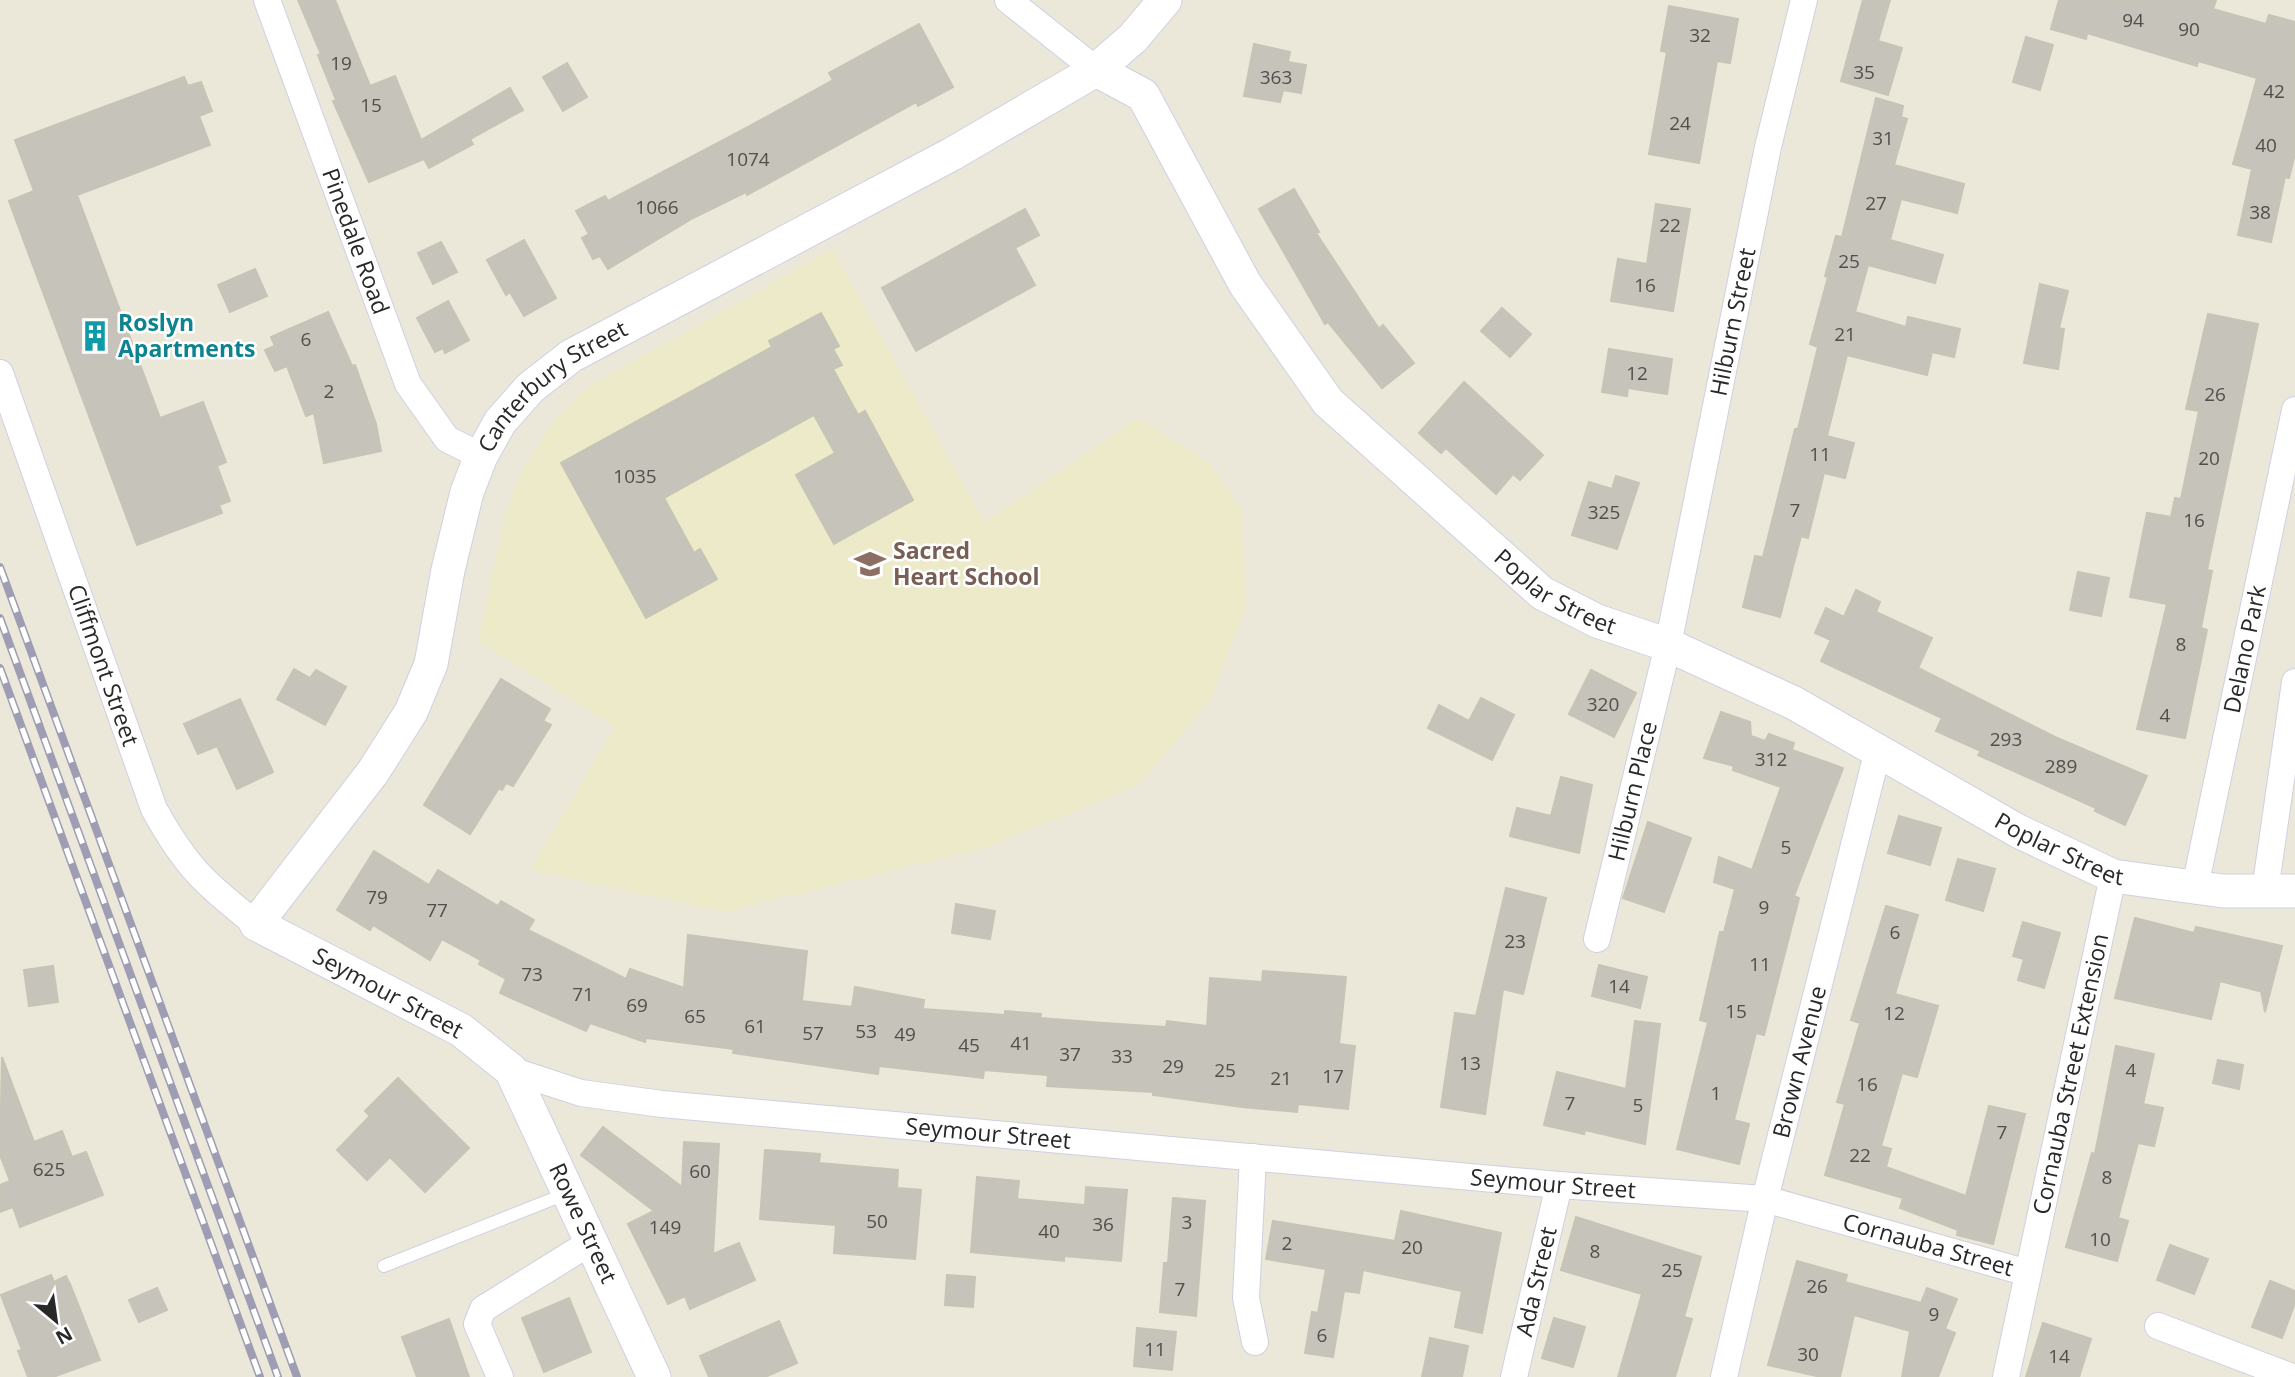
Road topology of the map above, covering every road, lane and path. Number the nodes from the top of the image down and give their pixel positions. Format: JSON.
{"nodes":[{"id":1,"x":267,"y":0,"type":"edge"},
{"id":2,"x":1009,"y":0,"type":"edge"},
{"id":3,"x":1165,"y":0,"type":"edge"},
{"id":4,"x":1804,"y":0,"type":"edge"},
{"id":5,"x":1096,"y":70,"type":"junction"},
{"id":6,"x":0,"y":373,"type":"edge"},
{"id":7,"x":2295,"y":410,"type":"edge"},
{"id":8,"x":481,"y":456,"type":"junction"},
{"id":9,"x":1668,"y":645,"type":"junction"},
{"id":10,"x":2295,"y":682,"type":"edge"},
{"id":11,"x":1878,"y":750,"type":"junction"},
{"id":12,"x":2113,"y":876,"type":"junction"},
{"id":13,"x":2195,"y":887,"type":"junction"},
{"id":14,"x":2280,"y":891,"type":"edge"},
{"id":15,"x":256,"y":924,"type":"junction"},
{"id":16,"x":1597,"y":939,"type":"dead end"},
{"id":17,"x":511,"y":1070,"type":"junction"},
{"id":18,"x":1253,"y":1157,"type":"junction"},
{"id":19,"x":1559,"y":1185,"type":"junction"},
{"id":20,"x":569,"y":1193,"type":"junction"},
{"id":21,"x":1765,"y":1199,"type":"junction"},
{"id":22,"x":591,"y":1242,"type":"junction"},
{"id":23,"x":384,"y":1266,"type":"dead end"},
{"id":24,"x":2028,"y":1273,"type":"junction"},
{"id":25,"x":2158,"y":1326,"type":"dead end"},
{"id":26,"x":1255,"y":1342,"type":"dead end"},
{"id":27,"x":2277,"y":1375,"type":"edge"},
{"id":28,"x":500,"y":1377,"type":"edge"},
{"id":29,"x":654,"y":1377,"type":"edge"},
{"id":30,"x":1514,"y":1377,"type":"edge"},
{"id":31,"x":1724,"y":1377,"type":"edge"},
{"id":32,"x":2006,"y":1377,"type":"edge"}],
"edges":[{"from":1,"to":8,"type":"street","name":"Pinedale Road"},
{"from":2,"to":5,"type":"street"},
{"from":3,"to":5,"type":"street"},
{"from":4,"to":9,"type":"street","name":"Hilburn Street"},
{"from":5,"to":8,"type":"street","name":"Canterbury Street"},
{"from":5,"to":9,"type":"street","name":"Poplar Street"},
{"from":6,"to":15,"type":"street","name":"Cliffmont Street"},
{"from":7,"to":13,"type":"street","name":"Delano Park"},
{"from":8,"to":15,"type":"street","name":"Canterbury Street"},
{"from":9,"to":11,"type":"street","name":"Poplar Street"},
{"from":9,"to":16,"type":"street","name":"Hilburn Place"},
{"from":10,"to":14,"type":"street"},
{"from":11,"to":12,"type":"street","name":"Poplar Street"},
{"from":11,"to":21,"type":"street","name":"Brown Avenue"},
{"from":12,"to":13,"type":"street","name":"Poplar Street"},
{"from":12,"to":24,"type":"street","name":"Cornauba Street Extension"},
{"from":13,"to":14,"type":"street","name":"Poplar Street"},
{"from":15,"to":17,"type":"street","name":"Seymour Street"},
{"from":17,"to":18,"type":"street","name":"Seymour Street"},
{"from":17,"to":20,"type":"street","name":"Rowe Street"},
{"from":18,"to":19,"type":"street","name":"Seymour Street"},
{"from":18,"to":26,"type":"street"},
{"from":19,"to":21,"type":"street","name":"Seymour Street"},
{"from":19,"to":30,"type":"street","name":"Ada Street"},
{"from":20,"to":22,"type":"street","name":"Rowe Street"},
{"from":20,"to":23,"type":"lane"},
{"from":21,"to":24,"type":"street","name":"Cornauba Street"},
{"from":21,"to":31,"type":"street","name":"Brown Avenue"},
{"from":22,"to":28,"type":"street"},
{"from":22,"to":29,"type":"street","name":"Rowe Street"},
{"from":24,"to":32,"type":"street","name":"Cornauba Street"},
{"from":25,"to":27,"type":"street"}]}
